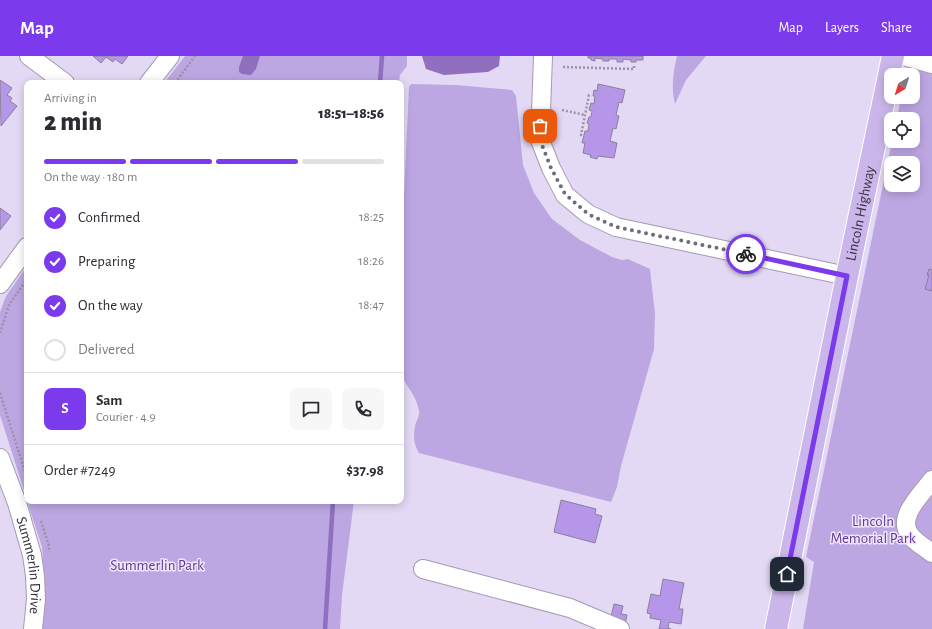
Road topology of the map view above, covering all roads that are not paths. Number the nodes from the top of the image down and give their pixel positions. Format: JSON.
{"nodes":[{"id":1,"x":29,"y":56,"type":"edge"},
{"id":2,"x":170,"y":56,"type":"edge"},
{"id":3,"x":544,"y":56,"type":"edge"},
{"id":4,"x":893,"y":56,"type":"edge"},
{"id":5,"x":904,"y":56,"type":"edge"},
{"id":6,"x":932,"y":64,"type":"edge"},
{"id":7,"x":61,"y":80,"type":"edge"},
{"id":8,"x":151,"y":80,"type":"edge"},
{"id":9,"x":24,"y":251,"type":"edge"},
{"id":10,"x":847,"y":276,"type":"junction"},
{"id":11,"x":0,"y":284,"type":"edge"},
{"id":12,"x":0,"y":458,"type":"edge"},
{"id":13,"x":932,"y":480,"type":"edge"},
{"id":14,"x":932,"y":553,"type":"edge"},
{"id":15,"x":423,"y":569,"type":"dead end"},
{"id":16,"x":33,"y":629,"type":"edge"},
{"id":17,"x":620,"y":629,"type":"edge"},
{"id":18,"x":776,"y":629,"type":"edge"}],
"edges":[{"from":1,"to":7,"type":"street"},
{"from":2,"to":8,"type":"street"},
{"from":3,"to":10,"type":"street"},
{"from":4,"to":10,"type":"main road","name":"Lincoln Highway"},
{"from":5,"to":6,"type":"street"},
{"from":9,"to":11,"type":"street"},
{"from":10,"to":18,"type":"main road","name":"Lincoln Highway"},
{"from":12,"to":16,"type":"street","name":"Summerlin Drive"},
{"from":13,"to":14,"type":"street"},
{"from":15,"to":17,"type":"street"}]}
